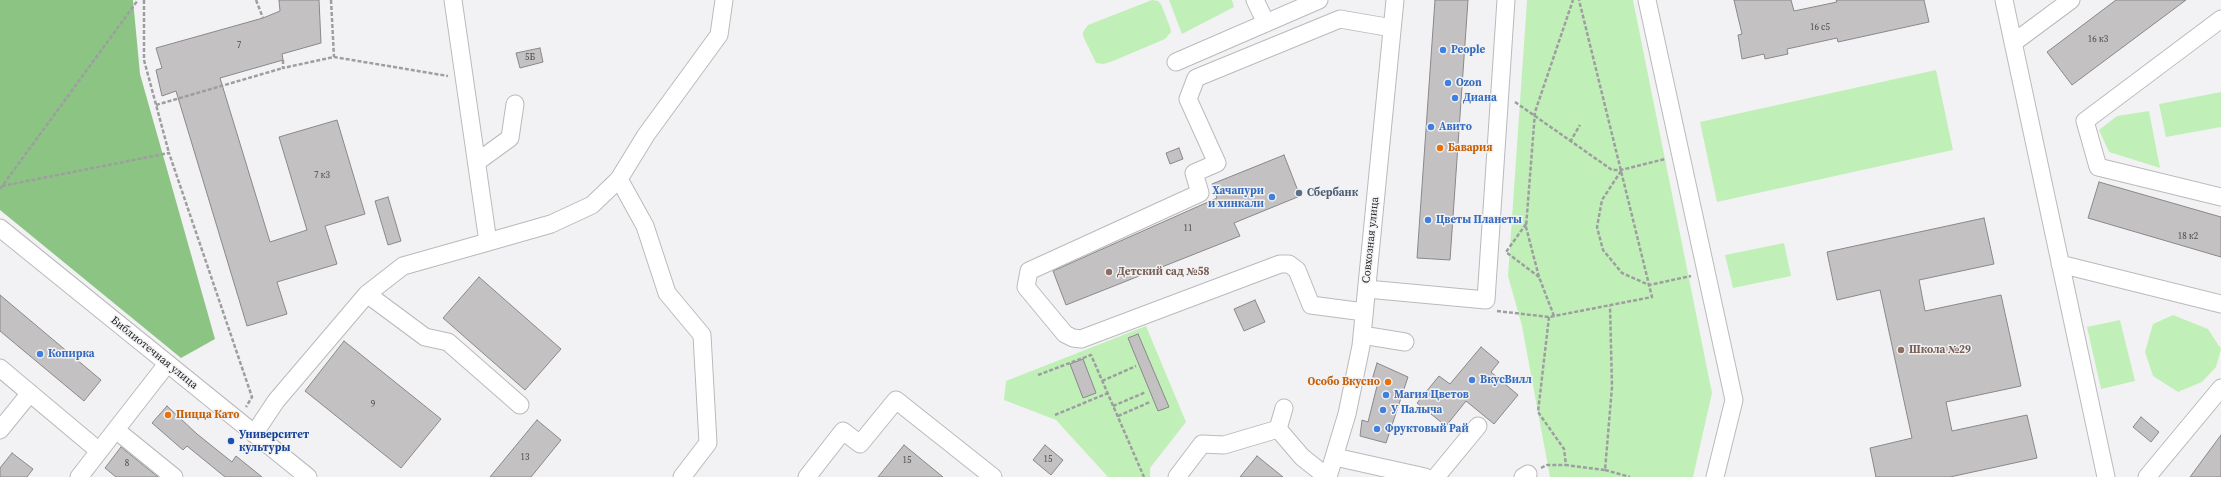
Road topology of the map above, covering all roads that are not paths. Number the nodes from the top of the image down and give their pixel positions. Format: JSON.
{"nodes":[{"id":1,"x":453,"y":0,"type":"edge"},
{"id":2,"x":724,"y":0,"type":"edge"},
{"id":3,"x":1255,"y":0,"type":"edge"},
{"id":4,"x":1320,"y":0,"type":"edge"},
{"id":5,"x":1395,"y":0,"type":"edge"},
{"id":6,"x":1506,"y":0,"type":"edge"},
{"id":7,"x":1647,"y":0,"type":"edge"},
{"id":8,"x":2004,"y":0,"type":"edge"},
{"id":9,"x":2071,"y":0,"type":"edge"},
{"id":10,"x":1266,"y":23,"type":"junction"},
{"id":11,"x":2219,"y":23,"type":"edge"},
{"id":12,"x":1392,"y":28,"type":"junction"},
{"id":13,"x":2013,"y":44,"type":"junction"},
{"id":14,"x":1176,"y":62,"type":"dead end"},
{"id":15,"x":515,"y":104,"type":"dead end"},
{"id":16,"x":477,"y":162,"type":"junction"},
{"id":17,"x":619,"y":179,"type":"junction"},
{"id":18,"x":2221,"y":197,"type":"edge"},
{"id":19,"x":0,"y":228,"type":"edge"},
{"id":20,"x":488,"y":242,"type":"junction"},
{"id":21,"x":2060,"y":264,"type":"junction"},
{"id":22,"x":1366,"y":289,"type":"junction"},
{"id":23,"x":367,"y":294,"type":"junction"},
{"id":24,"x":2221,"y":304,"type":"edge"},
{"id":25,"x":1364,"y":312,"type":"junction"},
{"id":26,"x":1362,"y":335,"type":"junction"},
{"id":27,"x":1405,"y":342,"type":"dead end"},
{"id":28,"x":167,"y":364,"type":"junction"},
{"id":29,"x":0,"y":368,"type":"edge"},
{"id":30,"x":2221,"y":388,"type":"edge"},
{"id":31,"x":30,"y":393,"type":"junction"},
{"id":32,"x":520,"y":405,"type":"dead end"},
{"id":33,"x":1284,"y":408,"type":"dead end"},
{"id":34,"x":1478,"y":426,"type":"dead end"},
{"id":35,"x":1278,"y":429,"type":"junction"},
{"id":36,"x":0,"y":430,"type":"edge"},
{"id":37,"x":116,"y":430,"type":"junction"},
{"id":38,"x":254,"y":434,"type":"junction"},
{"id":39,"x":99,"y":451,"type":"junction"},
{"id":40,"x":1335,"y":457,"type":"junction"},
{"id":41,"x":79,"y":477,"type":"edge"},
{"id":42,"x":174,"y":477,"type":"edge"},
{"id":43,"x":308,"y":477,"type":"edge"},
{"id":44,"x":682,"y":477,"type":"edge"},
{"id":45,"x":807,"y":477,"type":"edge"},
{"id":46,"x":994,"y":477,"type":"edge"},
{"id":47,"x":1177,"y":477,"type":"edge"},
{"id":48,"x":1328,"y":477,"type":"edge"},
{"id":49,"x":1425,"y":477,"type":"edge"},
{"id":50,"x":1436,"y":477,"type":"edge"},
{"id":51,"x":1715,"y":477,"type":"edge"},
{"id":52,"x":2106,"y":477,"type":"edge"},
{"id":53,"x":2147,"y":477,"type":"edge"}],
"edges":[{"from":1,"to":16,"type":"street"},
{"from":2,"to":17,"type":"street"},
{"from":3,"to":10,"type":"street"},
{"from":4,"to":10,"type":"street"},
{"from":5,"to":12,"type":"street","name":"Совхозная улица"},
{"from":6,"to":22,"type":"street"},
{"from":7,"to":51,"type":"street"},
{"from":8,"to":13,"type":"street"},
{"from":9,"to":13,"type":"street"},
{"from":10,"to":14,"type":"street"},
{"from":11,"to":18,"type":"street"},
{"from":12,"to":22,"type":"street","name":"Совхозная улица"},
{"from":12,"to":25,"type":"street"},
{"from":13,"to":21,"type":"street"},
{"from":15,"to":16,"type":"street"},
{"from":16,"to":20,"type":"street"},
{"from":17,"to":20,"type":"street"},
{"from":17,"to":44,"type":"street"},
{"from":19,"to":28,"type":"street","name":"Библиотечная улица"},
{"from":20,"to":23,"type":"street"},
{"from":21,"to":24,"type":"street"},
{"from":21,"to":52,"type":"street"},
{"from":22,"to":25,"type":"street","name":"Совхозная улица"},
{"from":23,"to":32,"type":"street"},
{"from":23,"to":38,"type":"street"},
{"from":25,"to":26,"type":"street","name":"Совхозная улица"},
{"from":26,"to":27,"type":"street"},
{"from":26,"to":40,"type":"street","name":"Совхозная улица"},
{"from":28,"to":37,"type":"street"},
{"from":28,"to":38,"type":"street","name":"Библиотечная улица"},
{"from":29,"to":31,"type":"street"},
{"from":30,"to":53,"type":"street"},
{"from":31,"to":36,"type":"street"},
{"from":31,"to":39,"type":"street"},
{"from":33,"to":35,"type":"street"},
{"from":34,"to":50,"type":"street"},
{"from":35,"to":47,"type":"street"},
{"from":35,"to":48,"type":"street"},
{"from":37,"to":39,"type":"street"},
{"from":37,"to":42,"type":"street"},
{"from":38,"to":43,"type":"street","name":"Библиотечная улица"},
{"from":39,"to":41,"type":"street"},
{"from":40,"to":48,"type":"street","name":"Совхозная улица"},
{"from":40,"to":49,"type":"street"},
{"from":45,"to":46,"type":"street"}]}
